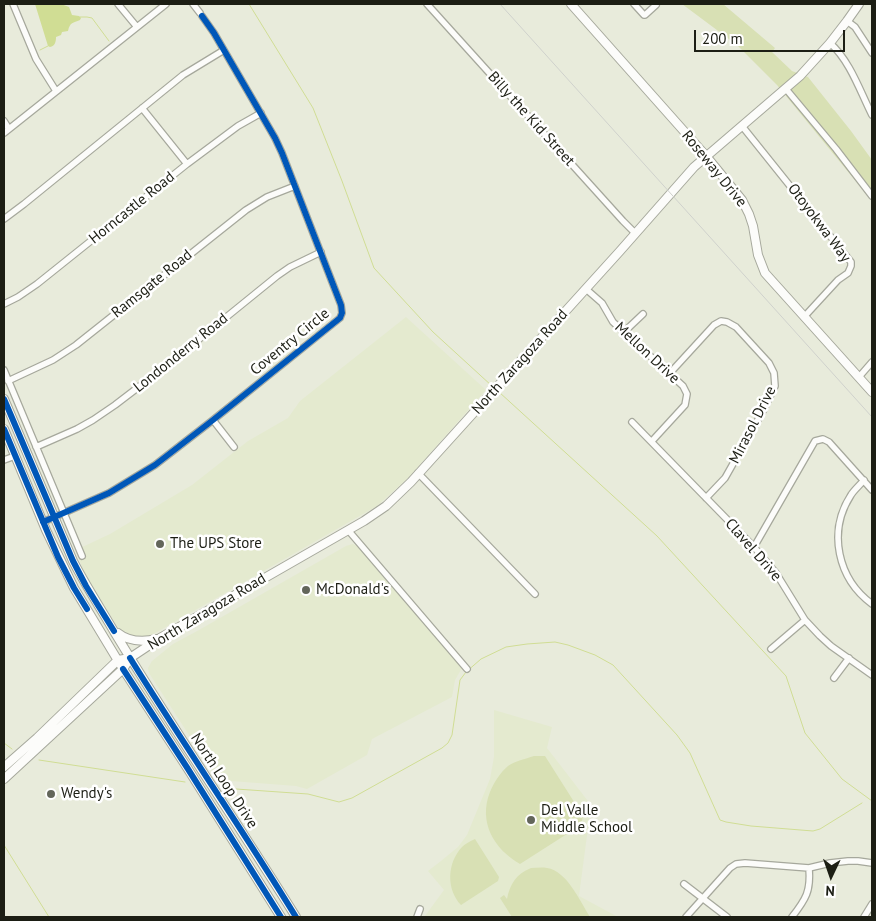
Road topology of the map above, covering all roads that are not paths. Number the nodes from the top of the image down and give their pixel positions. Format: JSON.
{"nodes":[{"id":1,"x":14,"y":4,"type":"edge"},
{"id":2,"x":118,"y":4,"type":"edge"},
{"id":3,"x":166,"y":4,"type":"edge"},
{"id":4,"x":193,"y":4,"type":"edge"},
{"id":5,"x":427,"y":4,"type":"edge"},
{"id":6,"x":571,"y":4,"type":"edge"},
{"id":7,"x":634,"y":4,"type":"edge"},
{"id":8,"x":859,"y":4,"type":"edge"},
{"id":9,"x":656,"y":5,"type":"dead end"},
{"id":10,"x":847,"y":21,"type":"junction"},
{"id":11,"x":136,"y":27,"type":"junction"},
{"id":12,"x":830,"y":43,"type":"junction"},
{"id":13,"x":224,"y":50,"type":"junction"},
{"id":14,"x":872,"y":53,"type":"edge"},
{"id":15,"x":786,"y":89,"type":"junction"},
{"id":16,"x":56,"y":91,"type":"junction"},
{"id":17,"x":142,"y":108,"type":"junction"},
{"id":18,"x":261,"y":113,"type":"junction"},
{"id":19,"x":872,"y":115,"type":"edge"},
{"id":20,"x":4,"y":121,"type":"edge"},
{"id":21,"x":742,"y":126,"type":"junction"},
{"id":22,"x":9,"y":129,"type":"junction"},
{"id":23,"x":4,"y":133,"type":"edge"},
{"id":24,"x":706,"y":156,"type":"junction"},
{"id":25,"x":187,"y":164,"type":"junction"},
{"id":26,"x":295,"y":186,"type":"junction"},
{"id":27,"x":872,"y":196,"type":"edge"},
{"id":28,"x":4,"y":219,"type":"edge"},
{"id":29,"x":636,"y":233,"type":"junction"},
{"id":30,"x":321,"y":252,"type":"junction"},
{"id":31,"x":586,"y":289,"type":"junction"},
{"id":32,"x":4,"y":304,"type":"edge"},
{"id":33,"x":643,"y":314,"type":"dead end"},
{"id":34,"x":804,"y":317,"type":"junction"},
{"id":35,"x":624,"y":332,"type":"junction"},
{"id":36,"x":872,"y":362,"type":"edge"},
{"id":37,"x":4,"y":370,"type":"edge"},
{"id":38,"x":670,"y":373,"type":"junction"},
{"id":39,"x":859,"y":377,"type":"junction"},
{"id":40,"x":8,"y":382,"type":"junction"},
{"id":41,"x":872,"y":392,"type":"edge"},
{"id":42,"x":4,"y":399,"type":"edge"},
{"id":43,"x":213,"y":420,"type":"junction"},
{"id":44,"x":632,"y":422,"type":"dead end"},
{"id":45,"x":4,"y":429,"type":"edge"},
{"id":46,"x":652,"y":441,"type":"junction"},
{"id":47,"x":36,"y":447,"type":"junction"},
{"id":48,"x":234,"y":447,"type":"dead end"},
{"id":49,"x":15,"y":456,"type":"junction"},
{"id":50,"x":4,"y":460,"type":"edge"},
{"id":51,"x":418,"y":473,"type":"junction"},
{"id":52,"x":864,"y":480,"type":"junction"},
{"id":53,"x":872,"y":490,"type":"edge"},
{"id":54,"x":706,"y":498,"type":"junction"},
{"id":55,"x":64,"y":512,"type":"junction"},
{"id":56,"x":54,"y":517,"type":"junction"},
{"id":57,"x":42,"y":522,"type":"junction"},
{"id":58,"x":348,"y":530,"type":"junction"},
{"id":59,"x":754,"y":547,"type":"junction"},
{"id":60,"x":82,"y":556,"type":"dead end"},
{"id":61,"x":535,"y":594,"type":"dead end"},
{"id":62,"x":872,"y":604,"type":"edge"},
{"id":63,"x":805,"y":620,"type":"junction"},
{"id":64,"x":114,"y":631,"type":"junction"},
{"id":65,"x":160,"y":638,"type":"junction"},
{"id":66,"x":771,"y":649,"type":"dead end"},
{"id":67,"x":130,"y":658,"type":"junction"},
{"id":68,"x":848,"y":658,"type":"junction"},
{"id":69,"x":118,"y":660,"type":"junction"},
{"id":70,"x":123,"y":669,"type":"junction"},
{"id":71,"x":467,"y":669,"type":"dead end"},
{"id":72,"x":872,"y":675,"type":"edge"},
{"id":73,"x":834,"y":678,"type":"dead end"},
{"id":74,"x":37,"y":738,"type":"junction"},
{"id":75,"x":198,"y":764,"type":"junction"},
{"id":76,"x":4,"y":767,"type":"edge"},
{"id":77,"x":188,"y":770,"type":"junction"},
{"id":78,"x":4,"y":775,"type":"edge"},
{"id":79,"x":4,"y":779,"type":"edge"},
{"id":80,"x":872,"y":864,"type":"edge"},
{"id":81,"x":809,"y":868,"type":"junction"},
{"id":82,"x":684,"y":884,"type":"dead end"},
{"id":83,"x":702,"y":898,"type":"junction"},
{"id":84,"x":872,"y":904,"type":"edge"},
{"id":85,"x":420,"y":909,"type":"dead end"},
{"id":86,"x":281,"y":917,"type":"edge"},
{"id":87,"x":296,"y":917,"type":"edge"},
{"id":88,"x":417,"y":917,"type":"edge"},
{"id":89,"x":686,"y":917,"type":"edge"},
{"id":90,"x":727,"y":917,"type":"edge"},
{"id":91,"x":792,"y":917,"type":"edge"},
{"id":92,"x":864,"y":917,"type":"edge"}],
"edges":[{"from":1,"to":16,"type":"street"},
{"from":2,"to":11,"type":"street"},
{"from":3,"to":11,"type":"street"},
{"from":4,"to":13,"type":"street","name":"Coventry Circle"},
{"from":5,"to":29,"type":"street","name":"Billy the Kid Street"},
{"from":6,"to":24,"type":"main road","name":"Roseway Drive"},
{"from":7,"to":9,"type":"street"},
{"from":8,"to":10,"type":"main road","name":"North Zaragoza Road"},
{"from":10,"to":12,"type":"main road","name":"North Zaragoza Road"},
{"from":10,"to":14,"type":"street"},
{"from":11,"to":16,"type":"street"},
{"from":12,"to":15,"type":"main road","name":"North Zaragoza Road"},
{"from":12,"to":19,"type":"street"},
{"from":13,"to":17,"type":"street"},
{"from":13,"to":18,"type":"street","name":"Coventry Circle"},
{"from":15,"to":21,"type":"main road","name":"North Zaragoza Road"},
{"from":15,"to":27,"type":"street"},
{"from":16,"to":22,"type":"street"},
{"from":17,"to":25,"type":"street"},
{"from":17,"to":28,"type":"street"},
{"from":18,"to":25,"type":"street","name":"Horncastle Road"},
{"from":18,"to":26,"type":"street","name":"Coventry Circle"},
{"from":20,"to":22,"type":"street"},
{"from":21,"to":24,"type":"main road","name":"North Zaragoza Road"},
{"from":21,"to":34,"type":"street","name":"Otoyokwa Way"},
{"from":22,"to":23,"type":"street"},
{"from":24,"to":29,"type":"main road","name":"North Zaragoza Road"},
{"from":24,"to":34,"type":"main road","name":"Roseway Drive"},
{"from":25,"to":32,"type":"street","name":"Horncastle Road"},
{"from":26,"to":30,"type":"street","name":"Coventry Circle"},
{"from":26,"to":40,"type":"street","name":"Ramsgate Road"},
{"from":29,"to":31,"type":"main road","name":"North Zaragoza Road"},
{"from":30,"to":43,"type":"street","name":"Coventry Circle"},
{"from":30,"to":47,"type":"street","name":"Londonderry Road"},
{"from":31,"to":35,"type":"street","name":"Mellon Drive"},
{"from":31,"to":51,"type":"main road","name":"North Zaragoza Road"},
{"from":33,"to":35,"type":"street"},
{"from":34,"to":39,"type":"main road","name":"Roseway Drive"},
{"from":35,"to":38,"type":"street","name":"Mellon Drive"},
{"from":36,"to":39,"type":"street"},
{"from":37,"to":40,"type":"street"},
{"from":38,"to":46,"type":"street","name":"Mellon Drive"},
{"from":38,"to":54,"type":"street","name":"Mirasol Drive"},
{"from":39,"to":41,"type":"main road","name":"Roseway Drive"},
{"from":40,"to":47,"type":"street"},
{"from":42,"to":56,"type":"main road","name":"North Loop Drive"},
{"from":43,"to":48,"type":"street"},
{"from":43,"to":55,"type":"street","name":"Coventry Circle"},
{"from":44,"to":46,"type":"street","name":"Clavel Drive"},
{"from":45,"to":49,"type":"main road","name":"North Loop Drive"},
{"from":46,"to":54,"type":"street","name":"Clavel Drive"},
{"from":47,"to":55,"type":"street"},
{"from":49,"to":50,"type":"street"},
{"from":49,"to":57,"type":"main road","name":"North Loop Drive"},
{"from":51,"to":58,"type":"main road","name":"North Zaragoza Road"},
{"from":51,"to":61,"type":"street"},
{"from":52,"to":53,"type":"street"},
{"from":52,"to":59,"type":"street"},
{"from":52,"to":62,"type":"street"},
{"from":54,"to":59,"type":"street","name":"Clavel Drive"},
{"from":55,"to":56,"type":"street","name":"Coventry Circle"},
{"from":55,"to":60,"type":"street"},
{"from":56,"to":57,"type":"street","name":"Coventry Circle"},
{"from":56,"to":64,"type":"main road","name":"North Loop Drive"},
{"from":57,"to":69,"type":"main road","name":"North Loop Drive"},
{"from":58,"to":65,"type":"main road","name":"North Zaragoza Road"},
{"from":58,"to":71,"type":"street"},
{"from":59,"to":63,"type":"street","name":"Clavel Drive"},
{"from":63,"to":66,"type":"street"},
{"from":63,"to":68,"type":"street","name":"Clavel Drive"},
{"from":64,"to":65,"type":"main road"},
{"from":64,"to":67,"type":"main road","name":"North Loop Drive"},
{"from":65,"to":67,"type":"main road","name":"North Zaragoza Road"},
{"from":67,"to":69,"type":"main road","name":"North Zaragoza Road"},
{"from":67,"to":70,"type":"main road","name":"North Zaragoza Road"},
{"from":67,"to":75,"type":"main road","name":"North Loop Drive"},
{"from":68,"to":72,"type":"street","name":"Clavel Drive"},
{"from":68,"to":73,"type":"street"},
{"from":69,"to":70,"type":"main road","name":"North Loop Drive"},
{"from":69,"to":74,"type":"main road"},
{"from":70,"to":77,"type":"main road","name":"North Loop Drive"},
{"from":70,"to":79,"type":"main road","name":"North Zaragoza Road"},
{"from":74,"to":76,"type":"main road"},
{"from":74,"to":78,"type":"main road"},
{"from":75,"to":77,"type":"main road"},
{"from":75,"to":87,"type":"main road","name":"North Loop Drive"},
{"from":77,"to":86,"type":"main road","name":"North Loop Drive"},
{"from":80,"to":81,"type":"street"},
{"from":81,"to":83,"type":"street"},
{"from":81,"to":91,"type":"street"},
{"from":82,"to":83,"type":"street"},
{"from":83,"to":89,"type":"street"},
{"from":83,"to":90,"type":"street"},
{"from":84,"to":92,"type":"street"},
{"from":85,"to":88,"type":"street"}]}
